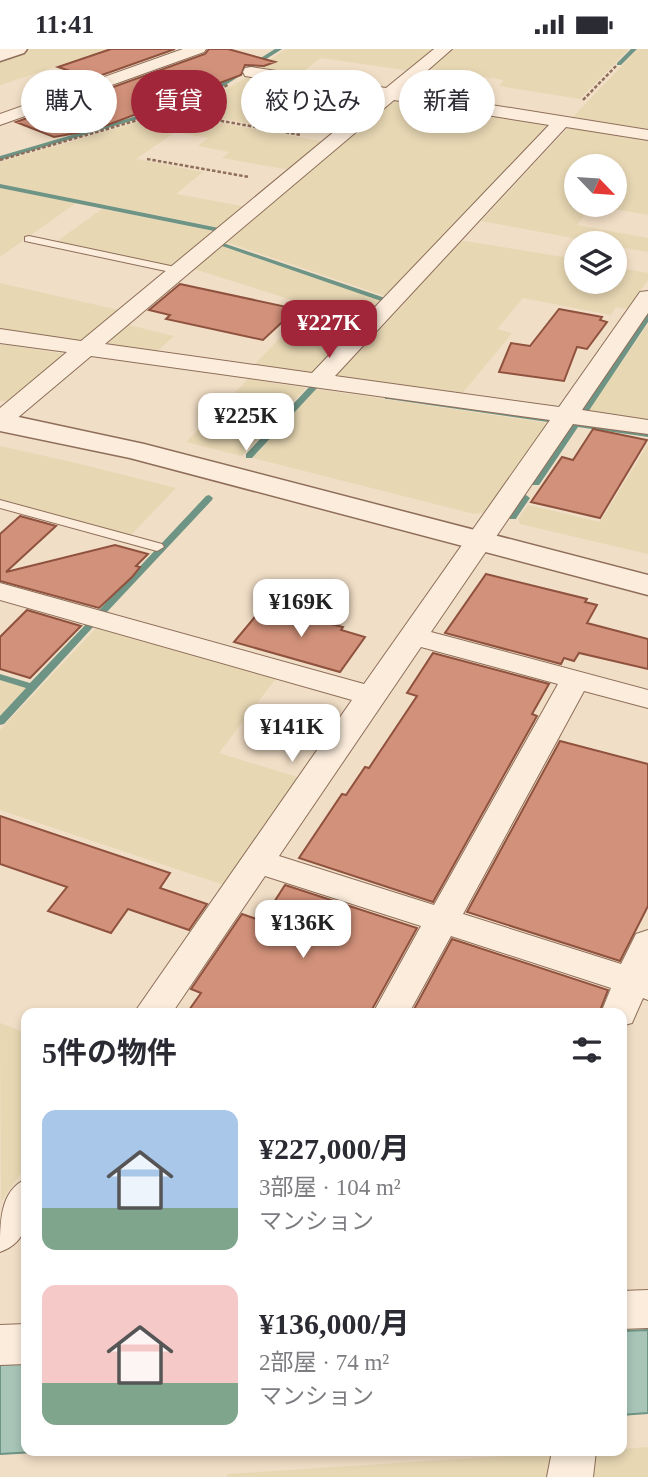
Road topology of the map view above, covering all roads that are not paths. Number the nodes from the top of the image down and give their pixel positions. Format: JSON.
{"nodes":[{"id":1,"x":17,"y":49,"type":"edge"},
{"id":2,"x":198,"y":49,"type":"edge"},
{"id":3,"x":444,"y":49,"type":"edge"},
{"id":4,"x":0,"y":55,"type":"edge"},
{"id":5,"x":385,"y":93,"type":"edge"},
{"id":6,"x":391,"y":94,"type":"junction"},
{"id":7,"x":0,"y":120,"type":"edge"},
{"id":8,"x":562,"y":121,"type":"junction"},
{"id":9,"x":648,"y":135,"type":"edge"},
{"id":10,"x":29,"y":239,"type":"dead end"},
{"id":11,"x":180,"y":271,"type":"junction"},
{"id":12,"x":648,"y":297,"type":"edge"},
{"id":13,"x":0,"y":336,"type":"edge"},
{"id":14,"x":86,"y":348,"type":"junction"},
{"id":15,"x":317,"y":381,"type":"junction"},
{"id":16,"x":566,"y":415,"type":"junction"},
{"id":17,"x":0,"y":421,"type":"edge"},
{"id":18,"x":648,"y":427,"type":"edge"},
{"id":19,"x":0,"y":504,"type":"edge"},
{"id":20,"x":478,"y":541,"type":"junction"},
{"id":21,"x":157,"y":547,"type":"dead end"},
{"id":22,"x":648,"y":586,"type":"edge"},
{"id":23,"x":0,"y":591,"type":"edge"},
{"id":24,"x":412,"y":636,"type":"junction"},
{"id":25,"x":576,"y":680,"type":"junction"},
{"id":26,"x":371,"y":696,"type":"junction"},
{"id":27,"x":648,"y":699,"type":"edge"},
{"id":28,"x":257,"y":861,"type":"junction"},
{"id":29,"x":442,"y":920,"type":"junction"},
{"id":30,"x":648,"y":943,"type":"edge"},
{"id":31,"x":633,"y":994,"type":"edge"},
{"id":32,"x":155,"y":1008,"type":"edge"},
{"id":33,"x":394,"y":1008,"type":"edge"},
{"id":34,"x":21,"y":1203,"type":"edge"},
{"id":35,"x":0,"y":1234,"type":"edge"},
{"id":36,"x":648,"y":1309,"type":"edge"},
{"id":37,"x":627,"y":1310,"type":"edge"},
{"id":38,"x":21,"y":1344,"type":"edge"},
{"id":39,"x":0,"y":1345,"type":"edge"}],
"edges":[{"from":1,"to":4,"type":"street"},
{"from":2,"to":7,"type":"street"},
{"from":3,"to":6,"type":"street"},
{"from":5,"to":6,"type":"street"},
{"from":6,"to":8,"type":"street"},
{"from":6,"to":11,"type":"street"},
{"from":8,"to":9,"type":"street"},
{"from":8,"to":15,"type":"street"},
{"from":10,"to":11,"type":"lane"},
{"from":11,"to":14,"type":"street"},
{"from":12,"to":16,"type":"street"},
{"from":13,"to":14,"type":"street"},
{"from":14,"to":15,"type":"street"},
{"from":14,"to":17,"type":"street"},
{"from":15,"to":16,"type":"street"},
{"from":16,"to":18,"type":"street"},
{"from":16,"to":20,"type":"street"},
{"from":17,"to":20,"type":"street"},
{"from":19,"to":21,"type":"lane"},
{"from":20,"to":22,"type":"street"},
{"from":20,"to":24,"type":"street"},
{"from":23,"to":26,"type":"street"},
{"from":24,"to":25,"type":"street"},
{"from":24,"to":26,"type":"street"},
{"from":25,"to":27,"type":"street"},
{"from":25,"to":29,"type":"street"},
{"from":26,"to":28,"type":"street"},
{"from":28,"to":29,"type":"street"},
{"from":28,"to":32,"type":"street"},
{"from":29,"to":31,"type":"street"},
{"from":29,"to":33,"type":"street"},
{"from":30,"to":31,"type":"street"},
{"from":34,"to":35,"type":"street"},
{"from":36,"to":37,"type":"street"},
{"from":38,"to":39,"type":"street"}]}
